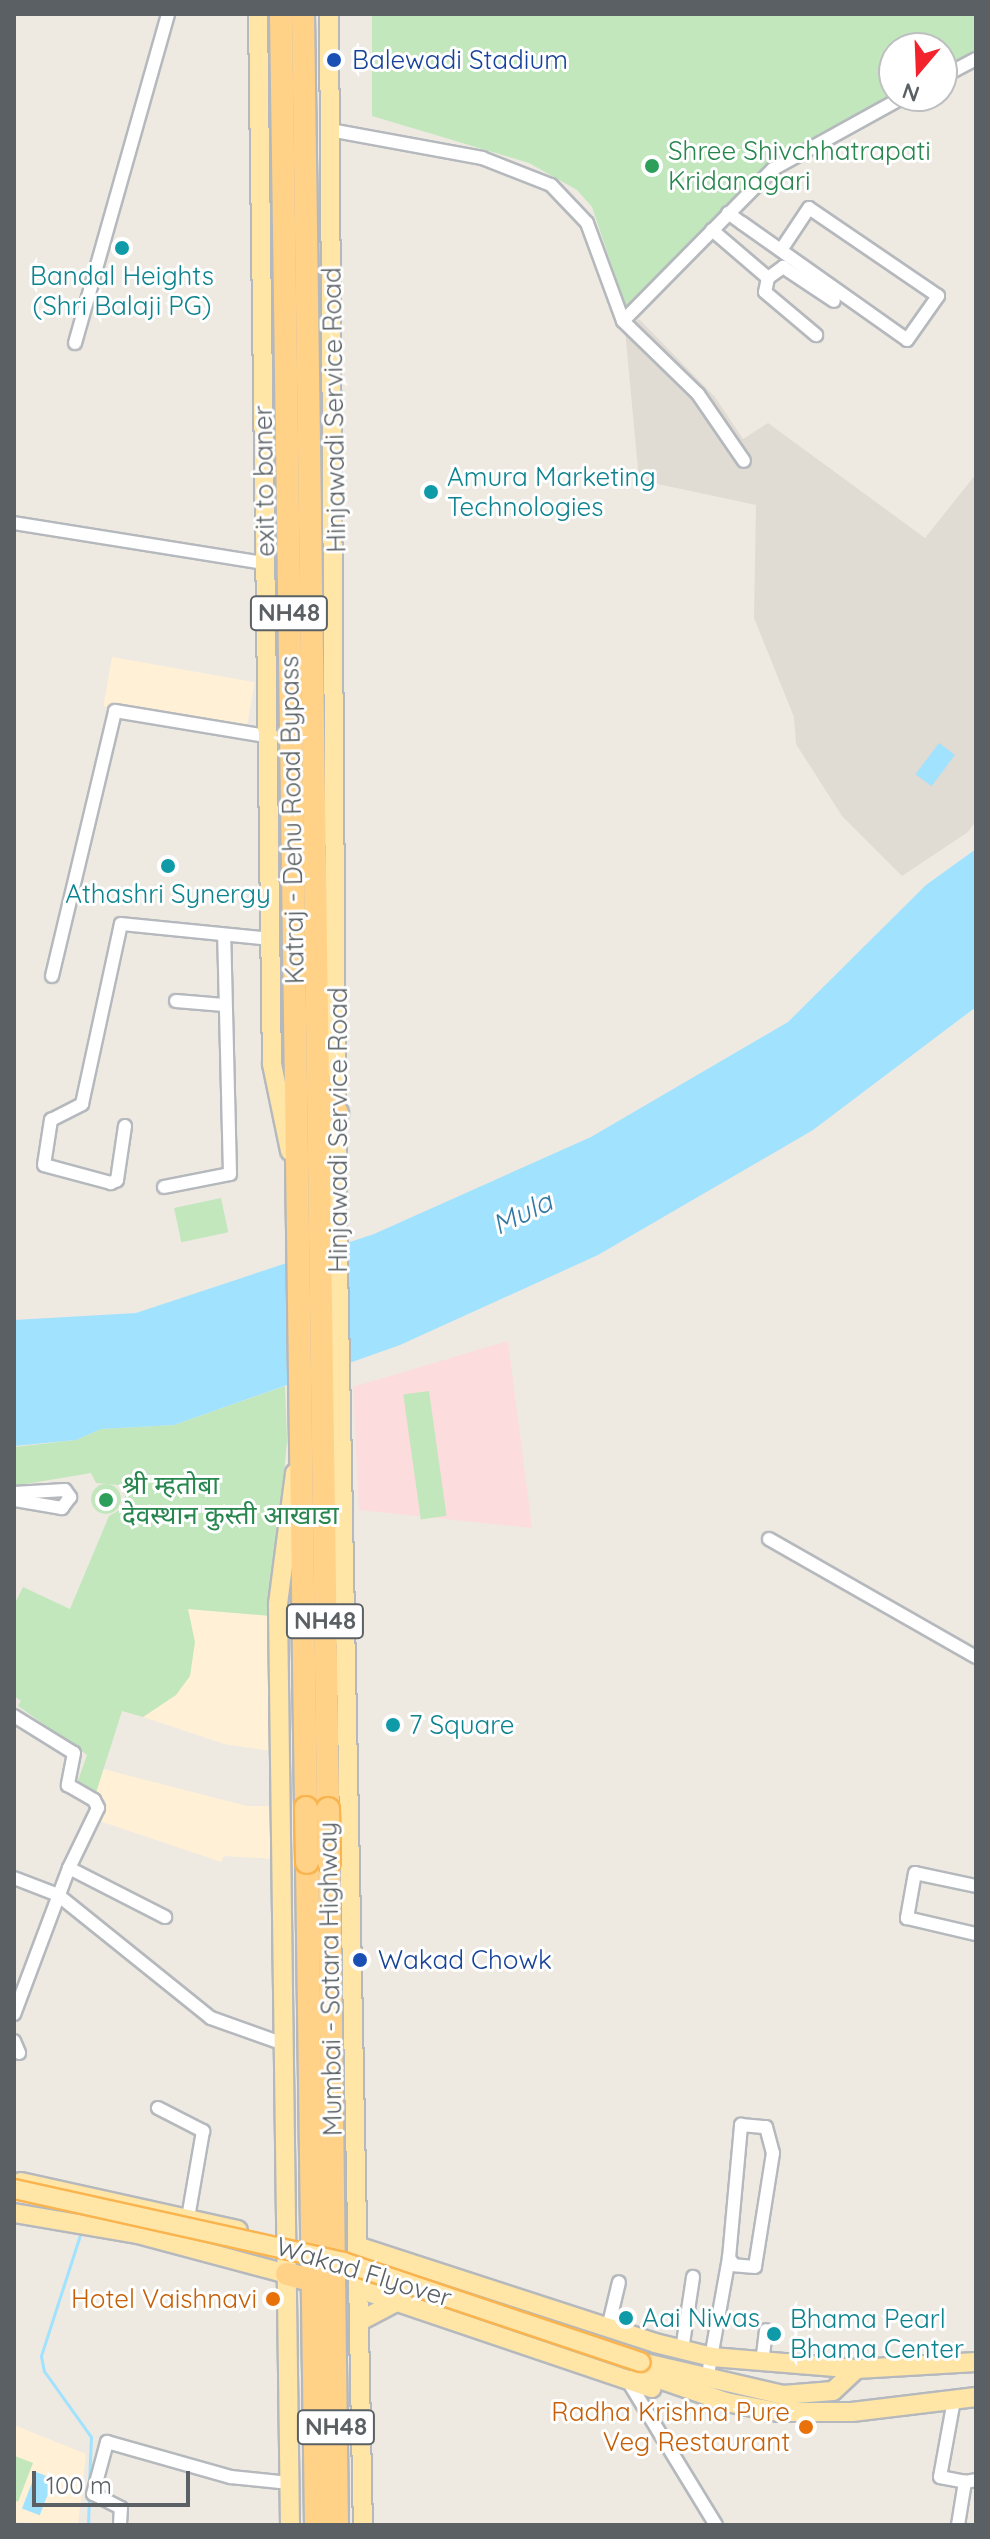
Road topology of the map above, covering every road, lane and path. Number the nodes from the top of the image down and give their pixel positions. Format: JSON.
{"nodes":[{"id":1,"x":168,"y":14,"type":"edge"},
{"id":2,"x":258,"y":14,"type":"edge"},
{"id":3,"x":281,"y":14,"type":"edge"},
{"id":4,"x":303,"y":14,"type":"edge"},
{"id":5,"x":329,"y":14,"type":"edge"},
{"id":6,"x":976,"y":59,"type":"edge"},
{"id":7,"x":963,"y":66,"type":"junction"},
{"id":8,"x":958,"y":69,"type":"edge"},
{"id":9,"x":976,"y":72,"type":"edge"},
{"id":10,"x":878,"y":111,"type":"edge"},
{"id":11,"x":330,"y":130,"type":"junction"},
{"id":12,"x":728,"y":213,"type":"junction"},
{"id":13,"x":712,"y":230,"type":"junction"},
{"id":14,"x":781,"y":250,"type":"junction"},
{"id":15,"x":273,"y":263,"type":"junction"},
{"id":16,"x":768,"y":278,"type":"junction"},
{"id":17,"x":834,"y":301,"type":"dead end"},
{"id":18,"x":623,"y":321,"type":"junction"},
{"id":19,"x":816,"y":335,"type":"dead end"},
{"id":20,"x":75,"y":343,"type":"dead end"},
{"id":21,"x":744,"y":461,"type":"dead end"},
{"id":22,"x":14,"y":523,"type":"edge"},
{"id":23,"x":265,"y":563,"type":"junction"},
{"id":24,"x":266,"y":736,"type":"junction"},
{"id":25,"x":224,"y":935,"type":"junction"},
{"id":26,"x":270,"y":939,"type":"junction"},
{"id":27,"x":52,"y":976,"type":"dead end"},
{"id":28,"x":176,"y":1001,"type":"dead end"},
{"id":29,"x":224,"y":1005,"type":"junction"},
{"id":30,"x":318,"y":1077,"type":"junction"},
{"id":31,"x":337,"y":1113,"type":"junction"},
{"id":32,"x":125,"y":1126,"type":"dead end"},
{"id":33,"x":298,"y":1185,"type":"junction"},
{"id":34,"x":164,"y":1187,"type":"dead end"},
{"id":35,"x":318,"y":1212,"type":"junction"},
{"id":36,"x":316,"y":1436,"type":"junction"},
{"id":37,"x":14,"y":1493,"type":"edge"},
{"id":38,"x":14,"y":1500,"type":"edge"},
{"id":39,"x":769,"y":1539,"type":"dead end"},
{"id":40,"x":976,"y":1657,"type":"edge"},
{"id":41,"x":14,"y":1716,"type":"edge"},
{"id":42,"x":281,"y":1821,"type":"junction"},
{"id":43,"x":348,"y":1822,"type":"junction"},
{"id":44,"x":281,"y":1841,"type":"junction"},
{"id":45,"x":348,"y":1842,"type":"junction"},
{"id":46,"x":318,"y":1862,"type":"junction"},
{"id":47,"x":69,"y":1868,"type":"junction"},
{"id":48,"x":14,"y":1878,"type":"edge"},
{"id":49,"x":976,"y":1886,"type":"edge"},
{"id":50,"x":58,"y":1895,"type":"junction"},
{"id":51,"x":165,"y":1917,"type":"dead end"},
{"id":52,"x":976,"y":1934,"type":"edge"},
{"id":53,"x":14,"y":2014,"type":"edge"},
{"id":54,"x":284,"y":2044,"type":"junction"},
{"id":55,"x":158,"y":2108,"type":"dead end"},
{"id":56,"x":14,"y":2181,"type":"edge"},
{"id":57,"x":14,"y":2189,"type":"edge"},
{"id":58,"x":14,"y":2197,"type":"edge"},
{"id":59,"x":142,"y":2206,"type":"junction"},
{"id":60,"x":14,"y":2213,"type":"edge"},
{"id":61,"x":188,"y":2218,"type":"junction"},
{"id":62,"x":138,"y":2234,"type":"junction"},
{"id":63,"x":286,"y":2234,"type":"junction"},
{"id":64,"x":357,"y":2246,"type":"junction"},
{"id":65,"x":729,"y":2258,"type":"junction"},
{"id":66,"x":287,"y":2274,"type":"junction"},
{"id":67,"x":693,"y":2277,"type":"dead end"},
{"id":68,"x":311,"y":2280,"type":"junction"},
{"id":69,"x":619,"y":2282,"type":"dead end"},
{"id":70,"x":359,"y":2289,"type":"junction"},
{"id":71,"x":398,"y":2301,"type":"junction"},
{"id":72,"x":360,"y":2321,"type":"junction"},
{"id":73,"x":608,"y":2328,"type":"junction"},
{"id":74,"x":766,"y":2330,"type":"dead end"},
{"id":75,"x":682,"y":2350,"type":"junction"},
{"id":76,"x":712,"y":2357,"type":"junction"},
{"id":77,"x":976,"y":2362,"type":"edge"},
{"id":78,"x":762,"y":2363,"type":"junction"},
{"id":79,"x":857,"y":2369,"type":"junction"},
{"id":80,"x":636,"y":2372,"type":"junction"},
{"id":81,"x":707,"y":2380,"type":"junction"},
{"id":82,"x":976,"y":2397,"type":"edge"},
{"id":83,"x":954,"y":2400,"type":"junction"},
{"id":84,"x":971,"y":2481,"type":"edge"},
{"id":85,"x":290,"y":2483,"type":"junction"},
{"id":86,"x":120,"y":2525,"type":"edge"},
{"id":87,"x":290,"y":2525,"type":"edge"},
{"id":88,"x":316,"y":2525,"type":"edge"},
{"id":89,"x":337,"y":2525,"type":"edge"},
{"id":90,"x":363,"y":2525,"type":"edge"},
{"id":91,"x":716,"y":2525,"type":"edge"},
{"id":92,"x":958,"y":2525,"type":"edge"}],
"edges":[{"from":1,"to":20,"type":"street"},
{"from":2,"to":15,"type":"main road","name":"exit to baner"},
{"from":3,"to":15,"type":"highway","name":"Katraj - Dehu Road Bypass","number":"NH48"},
{"from":4,"to":30,"type":"highway","name":"Katraj - Dehu Road Bypass","number":"NH48"},
{"from":5,"to":11,"type":"main road","name":"Hinjawadi Service Road"},
{"from":6,"to":7,"type":"street"},
{"from":7,"to":8,"type":"street"},
{"from":7,"to":9,"type":"street"},
{"from":10,"to":12,"type":"street"},
{"from":11,"to":18,"type":"street"},
{"from":11,"to":31,"type":"main road","name":"Hinjawadi Service Road"},
{"from":12,"to":13,"type":"street"},
{"from":12,"to":14,"type":"street"},
{"from":13,"to":16,"type":"street"},
{"from":13,"to":18,"type":"street"},
{"from":14,"to":14,"type":"street"},
{"from":15,"to":23,"type":"main road","name":"exit to baner"},
{"from":15,"to":33,"type":"highway","name":"Katraj - Dehu Road Bypass","number":"NH48"},
{"from":16,"to":17,"type":"street"},
{"from":16,"to":19,"type":"street"},
{"from":18,"to":21,"type":"street"},
{"from":22,"to":23,"type":"street"},
{"from":23,"to":24,"type":"main road","name":"exit to baner"},
{"from":24,"to":26,"type":"main road","name":"exit to baner"},
{"from":24,"to":27,"type":"street"},
{"from":25,"to":26,"type":"street"},
{"from":25,"to":29,"type":"street"},
{"from":25,"to":32,"type":"street"},
{"from":26,"to":33,"type":"main road","name":"exit to baner"},
{"from":28,"to":29,"type":"street"},
{"from":29,"to":34,"type":"street"},
{"from":30,"to":31,"type":"highway"},
{"from":30,"to":35,"type":"highway","name":"Katraj - Dehu Road Bypass","number":"NH48"},
{"from":31,"to":35,"type":"main road","name":"Hinjawadi Service Road"},
{"from":33,"to":35,"type":"highway","name":"Katraj - Dehu Road Bypass","number":"NH48"},
{"from":35,"to":36,"type":"highway","name":"Katraj - Dehu Road Bypass","number":"NH48"},
{"from":36,"to":42,"type":"main road"},
{"from":36,"to":43,"type":"main road"},
{"from":36,"to":46,"type":"highway","name":"Mumbai - Satara Highway","number":"NH48","bridge":true},
{"from":37,"to":38,"type":"street"},
{"from":39,"to":40,"type":"street"},
{"from":41,"to":47,"type":"street"},
{"from":42,"to":43,"type":"main road"},
{"from":42,"to":44,"type":"main road"},
{"from":43,"to":45,"type":"main road"},
{"from":44,"to":45,"type":"main road"},
{"from":44,"to":54,"type":"main road"},
{"from":45,"to":64,"type":"main road"},
{"from":46,"to":68,"type":"highway","name":"Mumbai - Satara Highway","number":"NH48"},
{"from":46,"to":89,"type":"highway","name":"Mumbai - Satara Highway","number":"NH48"},
{"from":47,"to":50,"type":"street"},
{"from":47,"to":51,"type":"street"},
{"from":48,"to":50,"type":"street"},
{"from":49,"to":52,"type":"street"},
{"from":50,"to":53,"type":"street"},
{"from":50,"to":54,"type":"street"},
{"from":54,"to":63,"type":"main road"},
{"from":55,"to":61,"type":"street"},
{"from":56,"to":59,"type":"main road"},
{"from":57,"to":80,"type":"main road","name":"Wakad Flyover","bridge":true},
{"from":58,"to":80,"type":"main road","name":"Wakad Flyover","bridge":true},
{"from":59,"to":61,"type":"main road"},
{"from":59,"to":62,"type":"main road"},
{"from":60,"to":62,"type":"main road"},
{"from":61,"to":63,"type":"main road"},
{"from":62,"to":66,"type":"main road"},
{"from":63,"to":66,"type":"main road"},
{"from":64,"to":70,"type":"main road"},
{"from":64,"to":73,"type":"main road"},
{"from":65,"to":65,"type":"street"},
{"from":65,"to":76,"type":"street"},
{"from":66,"to":68,"type":"highway"},
{"from":66,"to":85,"type":"main road"},
{"from":67,"to":75,"type":"street"},
{"from":68,"to":88,"type":"highway","name":"Mumbai - Satara Highway","number":"NH48"},
{"from":69,"to":73,"type":"street"},
{"from":70,"to":71,"type":"main road"},
{"from":70,"to":72,"type":"main road"},
{"from":71,"to":72,"type":"main road"},
{"from":71,"to":80,"type":"main road"},
{"from":72,"to":90,"type":"main road"},
{"from":73,"to":75,"type":"main road"},
{"from":74,"to":78,"type":"street"},
{"from":75,"to":76,"type":"main road"},
{"from":76,"to":78,"type":"main road"},
{"from":76,"to":81,"type":"street"},
{"from":77,"to":79,"type":"main road"},
{"from":78,"to":79,"type":"main road"},
{"from":79,"to":81,"type":"main road","name":"Wakad Flyover"},
{"from":80,"to":81,"type":"main road","name":"Wakad Flyover"},
{"from":80,"to":83,"type":"main road","name":"Wakad Flyover"},
{"from":80,"to":91,"type":"street"},
{"from":82,"to":83,"type":"main road","name":"Wakad Flyover"},
{"from":83,"to":84,"type":"street"},
{"from":84,"to":92,"type":"street"},
{"from":85,"to":86,"type":"street"},
{"from":85,"to":87,"type":"main road"}]}
